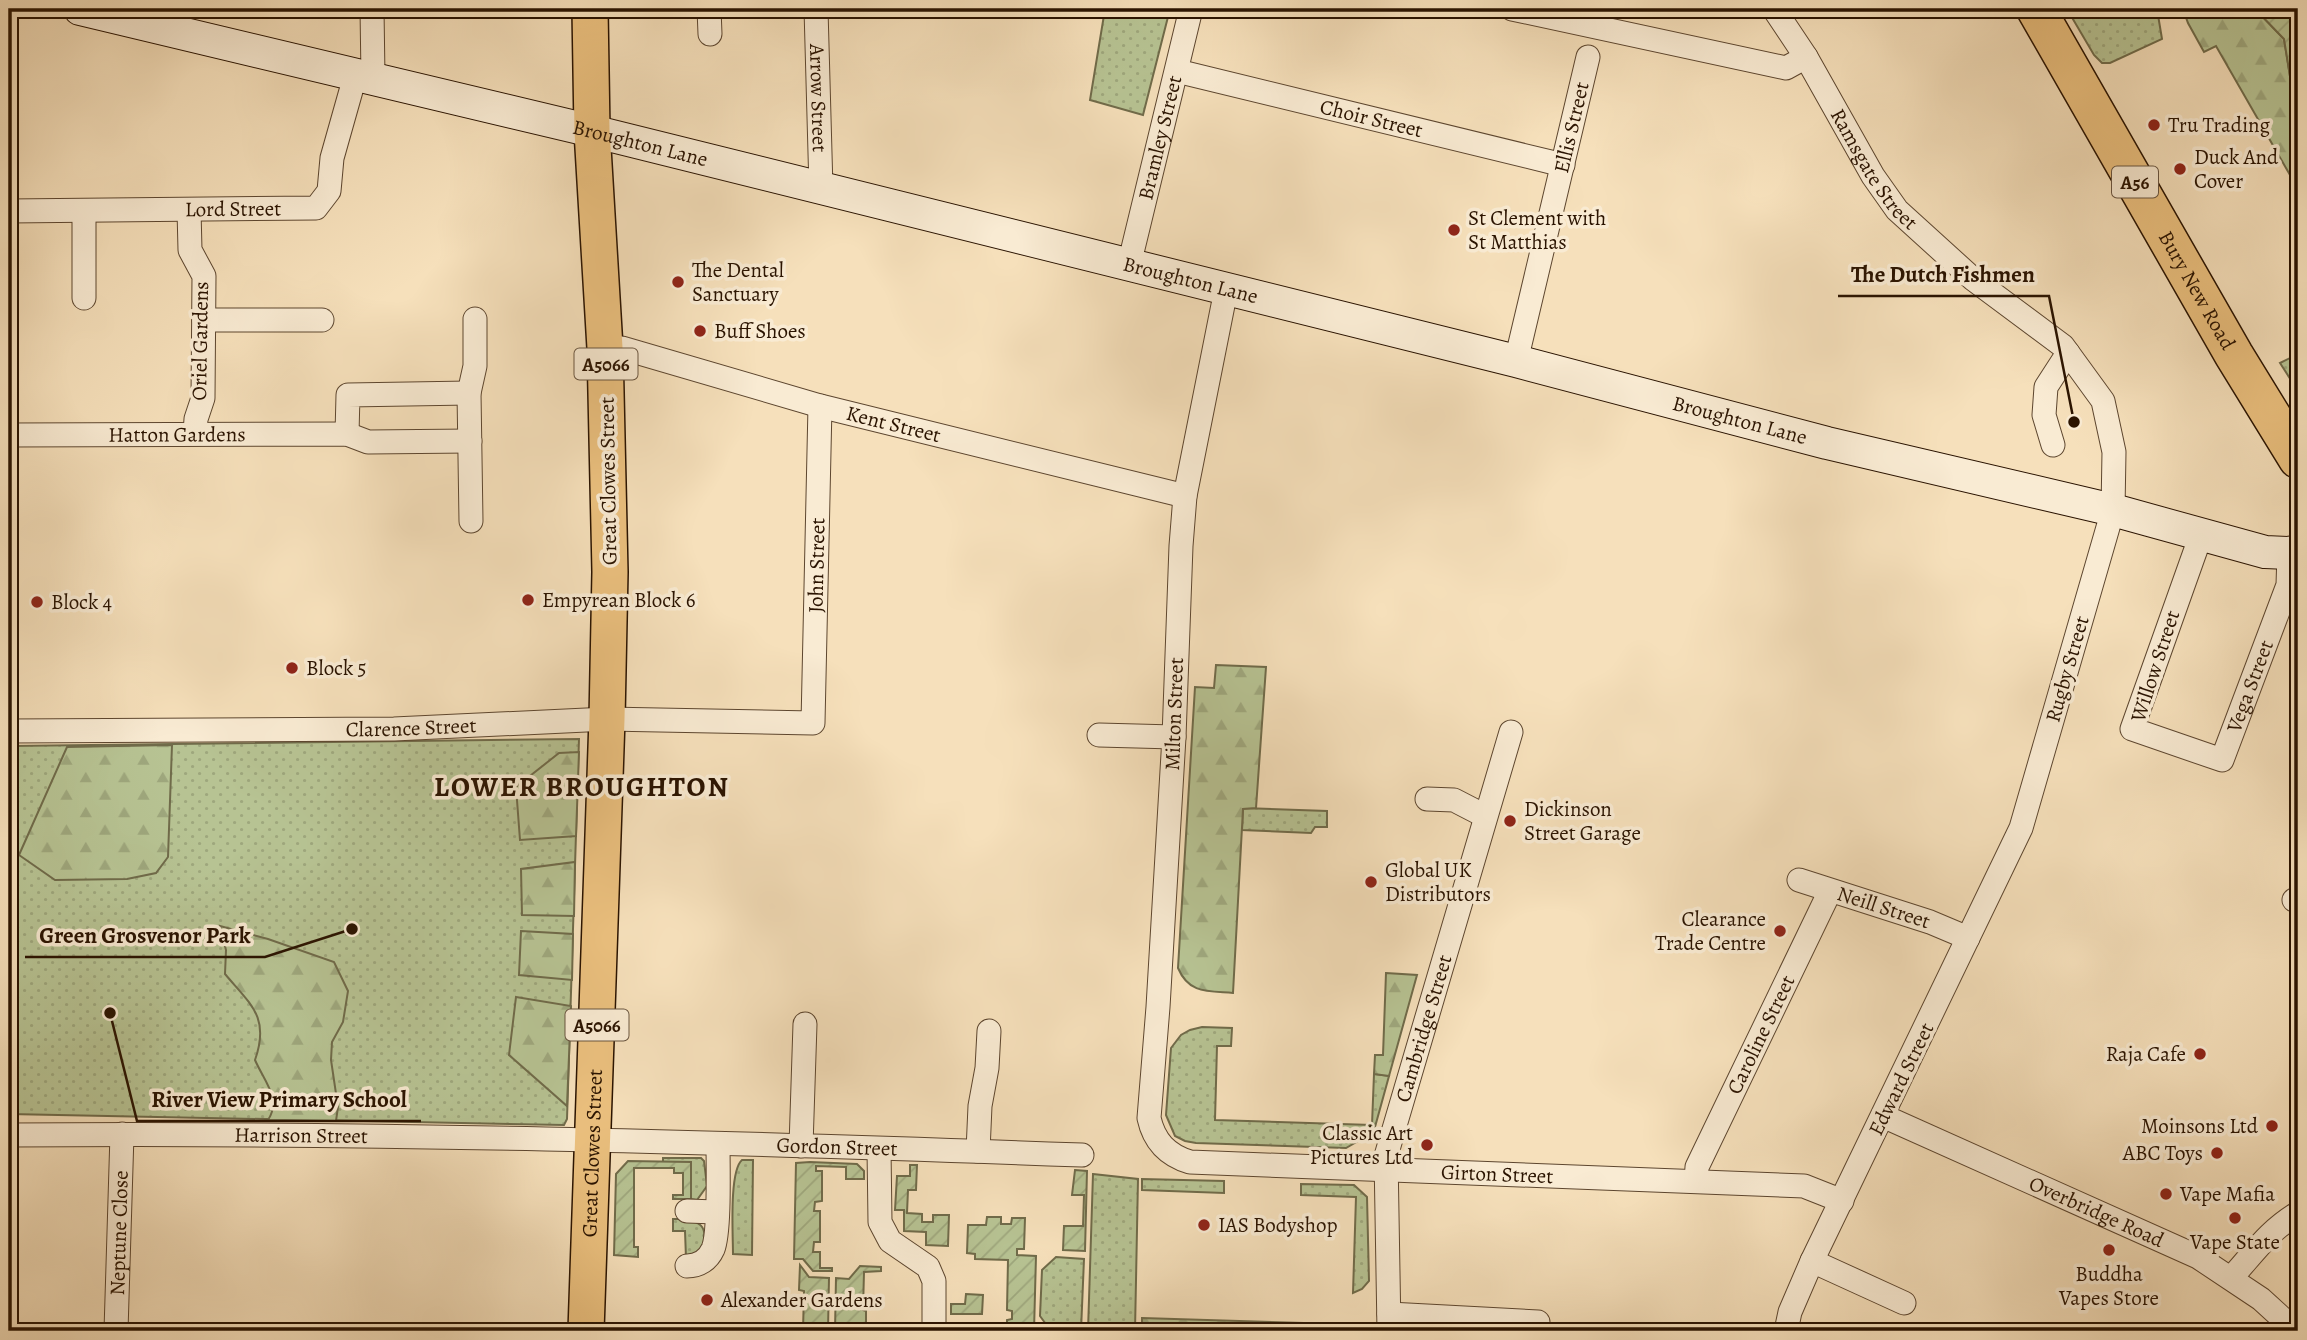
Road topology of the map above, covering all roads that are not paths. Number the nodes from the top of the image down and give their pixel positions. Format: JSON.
{"nodes":[{"id":1,"x":79,"y":9,"type":"edge"},
{"id":2,"x":372,"y":9,"type":"edge"},
{"id":3,"x":590,"y":9,"type":"edge"},
{"id":4,"x":709,"y":9,"type":"edge"},
{"id":5,"x":816,"y":9,"type":"edge"},
{"id":6,"x":1191,"y":9,"type":"edge"},
{"id":7,"x":1512,"y":9,"type":"edge"},
{"id":8,"x":1774,"y":9,"type":"edge"},
{"id":9,"x":2036,"y":9,"type":"edge"},
{"id":10,"x":126,"y":14,"type":"edge"},
{"id":11,"x":710,"y":34,"type":"dead end"},
{"id":12,"x":1588,"y":57,"type":"dead end"},
{"id":13,"x":1806,"y":57,"type":"junction"},
{"id":14,"x":1177,"y":71,"type":"junction"},
{"id":15,"x":365,"y":76,"type":"junction"},
{"id":16,"x":592,"y":131,"type":"junction"},
{"id":17,"x":1563,"y":165,"type":"junction"},
{"id":18,"x":821,"y":189,"type":"junction"},
{"id":19,"x":189,"y":209,"type":"junction"},
{"id":20,"x":9,"y":211,"type":"edge"},
{"id":21,"x":84,"y":211,"type":"junction"},
{"id":22,"x":1129,"y":265,"type":"junction"},
{"id":23,"x":1226,"y":290,"type":"junction"},
{"id":24,"x":84,"y":298,"type":"dead end"},
{"id":25,"x":475,"y":319,"type":"dead end"},
{"id":26,"x":204,"y":320,"type":"junction"},
{"id":27,"x":323,"y":320,"type":"dead end"},
{"id":28,"x":605,"y":348,"type":"junction"},
{"id":29,"x":2068,"y":352,"type":"junction"},
{"id":30,"x":1516,"y":361,"type":"junction"},
{"id":31,"x":469,"y":393,"type":"junction"},
{"id":32,"x":820,"y":406,"type":"junction"},
{"id":33,"x":195,"y":433,"type":"junction"},
{"id":34,"x":346,"y":434,"type":"junction"},
{"id":35,"x":9,"y":435,"type":"edge"},
{"id":36,"x":470,"y":441,"type":"junction"},
{"id":37,"x":2053,"y":445,"type":"dead end"},
{"id":38,"x":2298,"y":459,"type":"edge"},
{"id":39,"x":1185,"y":496,"type":"junction"},
{"id":40,"x":2113,"y":510,"type":"junction"},
{"id":41,"x":471,"y":521,"type":"dead end"},
{"id":42,"x":2201,"y":535,"type":"junction"},
{"id":43,"x":2295,"y":557,"type":"edge"},
{"id":44,"x":607,"y":719,"type":"junction"},
{"id":45,"x":813,"y":723,"type":"joint"},
{"id":46,"x":9,"y":731,"type":"edge"},
{"id":47,"x":1511,"y":732,"type":"dead end"},
{"id":48,"x":1099,"y":734,"type":"dead end"},
{"id":49,"x":1174,"y":737,"type":"junction"},
{"id":50,"x":2202,"y":753,"type":"joint"},
{"id":51,"x":1426,"y":799,"type":"dead end"},
{"id":52,"x":1485,"y":816,"type":"junction"},
{"id":53,"x":2021,"y":828,"type":"joint"},
{"id":54,"x":1799,"y":880,"type":"dead end"},
{"id":55,"x":1830,"y":891,"type":"junction"},
{"id":56,"x":1968,"y":937,"type":"junction"},
{"id":57,"x":804,"y":1024,"type":"dead end"},
{"id":58,"x":989,"y":1031,"type":"dead end"},
{"id":59,"x":1883,"y":1116,"type":"junction"},
{"id":60,"x":122,"y":1134,"type":"junction"},
{"id":61,"x":9,"y":1135,"type":"edge"},
{"id":62,"x":1156,"y":1140,"type":"joint"},
{"id":63,"x":593,"y":1141,"type":"junction"},
{"id":64,"x":718,"y":1144,"type":"junction"},
{"id":65,"x":801,"y":1146,"type":"junction"},
{"id":66,"x":879,"y":1149,"type":"junction"},
{"id":67,"x":978,"y":1151,"type":"junction"},
{"id":68,"x":1082,"y":1155,"type":"dead end"},
{"id":69,"x":1385,"y":1170,"type":"junction"},
{"id":70,"x":1696,"y":1181,"type":"junction"},
{"id":71,"x":1842,"y":1200,"type":"junction"},
{"id":72,"x":687,"y":1212,"type":"dead end"},
{"id":73,"x":716,"y":1212,"type":"junction"},
{"id":74,"x":2298,"y":1213,"type":"edge"},
{"id":75,"x":1812,"y":1261,"type":"junction"},
{"id":76,"x":687,"y":1266,"type":"dead end"},
{"id":77,"x":2231,"y":1278,"type":"junction"},
{"id":78,"x":1904,"y":1304,"type":"dead end"},
{"id":79,"x":1389,"y":1322,"type":"edge"},
{"id":80,"x":1538,"y":1322,"type":"dead end"},
{"id":81,"x":116,"y":1331,"type":"edge"},
{"id":82,"x":586,"y":1331,"type":"edge"},
{"id":83,"x":934,"y":1331,"type":"edge"},
{"id":84,"x":1786,"y":1331,"type":"edge"},
{"id":85,"x":2296,"y":1331,"type":"edge"}],
"edges":[{"from":1,"to":10,"type":"street","name":"Broughton Lane"},
{"from":2,"to":15,"type":"street"},
{"from":3,"to":16,"type":"main road","name":"Great Clowes Street","number":"A5066"},
{"from":4,"to":11,"type":"street"},
{"from":5,"to":18,"type":"street","name":"Arrow Street"},
{"from":6,"to":14,"type":"street","name":"Bramley Street"},
{"from":7,"to":13,"type":"street"},
{"from":8,"to":13,"type":"street","name":"Ramsgate Street"},
{"from":9,"to":38,"type":"highway","name":"Bury New Road","number":"A56"},
{"from":10,"to":15,"type":"street","name":"Broughton Lane"},
{"from":12,"to":17,"type":"street","name":"Ellis Street"},
{"from":13,"to":29,"type":"street","name":"Ramsgate Street"},
{"from":14,"to":17,"type":"street","name":"Choir Street"},
{"from":14,"to":22,"type":"street","name":"Bramley Street"},
{"from":15,"to":16,"type":"street","name":"Broughton Lane"},
{"from":15,"to":19,"type":"street","name":"Lord Street"},
{"from":16,"to":18,"type":"street","name":"Broughton Lane"},
{"from":16,"to":28,"type":"main road","name":"Great Clowes Street","number":"A5066"},
{"from":17,"to":30,"type":"street","name":"Ellis Street"},
{"from":18,"to":22,"type":"street","name":"Broughton Lane"},
{"from":19,"to":21,"type":"street","name":"Lord Street"},
{"from":19,"to":26,"type":"street","name":"Oriel Gardens"},
{"from":20,"to":21,"type":"street","name":"Lord Street"},
{"from":21,"to":24,"type":"street"},
{"from":22,"to":23,"type":"street","name":"Broughton Lane"},
{"from":23,"to":30,"type":"street","name":"Broughton Lane"},
{"from":23,"to":39,"type":"street","name":"Milton Street"},
{"from":25,"to":31,"type":"street"},
{"from":26,"to":27,"type":"street"},
{"from":26,"to":33,"type":"street","name":"Oriel Gardens"},
{"from":28,"to":32,"type":"street","name":"Kent Street"},
{"from":28,"to":44,"type":"main road","name":"Great Clowes Street","number":"A5066"},
{"from":29,"to":37,"type":"street"},
{"from":29,"to":40,"type":"street","name":"Ramsgate Street"},
{"from":30,"to":40,"type":"street","name":"Broughton Lane"},
{"from":31,"to":34,"type":"street"},
{"from":31,"to":36,"type":"street"},
{"from":32,"to":39,"type":"street","name":"Kent Street"},
{"from":32,"to":45,"type":"street","name":"John Street"},
{"from":33,"to":34,"type":"street","name":"Hatton Gardens"},
{"from":33,"to":35,"type":"street","name":"Hatton Gardens"},
{"from":34,"to":36,"type":"street","name":"Hatton Gardens"},
{"from":36,"to":41,"type":"street"},
{"from":39,"to":49,"type":"street","name":"Milton Street"},
{"from":40,"to":42,"type":"street","name":"Broughton Lane"},
{"from":40,"to":53,"type":"street","name":"Rugby Street"},
{"from":42,"to":43,"type":"street","name":"Broughton Lane"},
{"from":42,"to":50,"type":"street","name":"Willow Street"},
{"from":43,"to":50,"type":"street","name":"Vega Street"},
{"from":44,"to":45,"type":"street","name":"Clarence Street"},
{"from":44,"to":46,"type":"street","name":"Clarence Street"},
{"from":44,"to":63,"type":"main road","name":"Great Clowes Street","number":"A5066"},
{"from":47,"to":52,"type":"street","name":"Cambridge Street"},
{"from":48,"to":49,"type":"street"},
{"from":49,"to":62,"type":"street","name":"Milton Street"},
{"from":51,"to":52,"type":"street"},
{"from":52,"to":69,"type":"street","name":"Cambridge Street"},
{"from":53,"to":56,"type":"street","name":"Edward Street"},
{"from":54,"to":55,"type":"street","name":"Neill Street"},
{"from":55,"to":56,"type":"street","name":"Neill Street"},
{"from":55,"to":70,"type":"street","name":"Caroline Street"},
{"from":56,"to":59,"type":"street","name":"Edward Street"},
{"from":57,"to":65,"type":"street"},
{"from":58,"to":67,"type":"street"},
{"from":59,"to":71,"type":"street","name":"Edward Street"},
{"from":59,"to":77,"type":"street","name":"Overbridge Road"},
{"from":60,"to":61,"type":"street","name":"Harrison Street"},
{"from":60,"to":63,"type":"street","name":"Harrison Street"},
{"from":60,"to":81,"type":"street","name":"Neptune Close"},
{"from":62,"to":69,"type":"street","name":"Girton Street"},
{"from":63,"to":64,"type":"street","name":"Gordon Street"},
{"from":63,"to":82,"type":"main road","name":"Great Clowes Street","number":"A5066"},
{"from":64,"to":65,"type":"street","name":"Gordon Street"},
{"from":64,"to":73,"type":"street"},
{"from":65,"to":66,"type":"street","name":"Gordon Street"},
{"from":66,"to":67,"type":"street","name":"Gordon Street"},
{"from":66,"to":83,"type":"street"},
{"from":67,"to":68,"type":"street","name":"Gordon Street"},
{"from":69,"to":70,"type":"street","name":"Girton Street"},
{"from":69,"to":79,"type":"street","name":"Cambridge Street"},
{"from":70,"to":71,"type":"street","name":"Girton Street"},
{"from":71,"to":75,"type":"street","name":"Edward Street"},
{"from":72,"to":73,"type":"street"},
{"from":73,"to":76,"type":"street"},
{"from":74,"to":77,"type":"street"},
{"from":75,"to":78,"type":"street"},
{"from":75,"to":84,"type":"street","name":"Edward Street"},
{"from":77,"to":85,"type":"street","name":"Overbridge Road"},
{"from":79,"to":80,"type":"street"}]}
